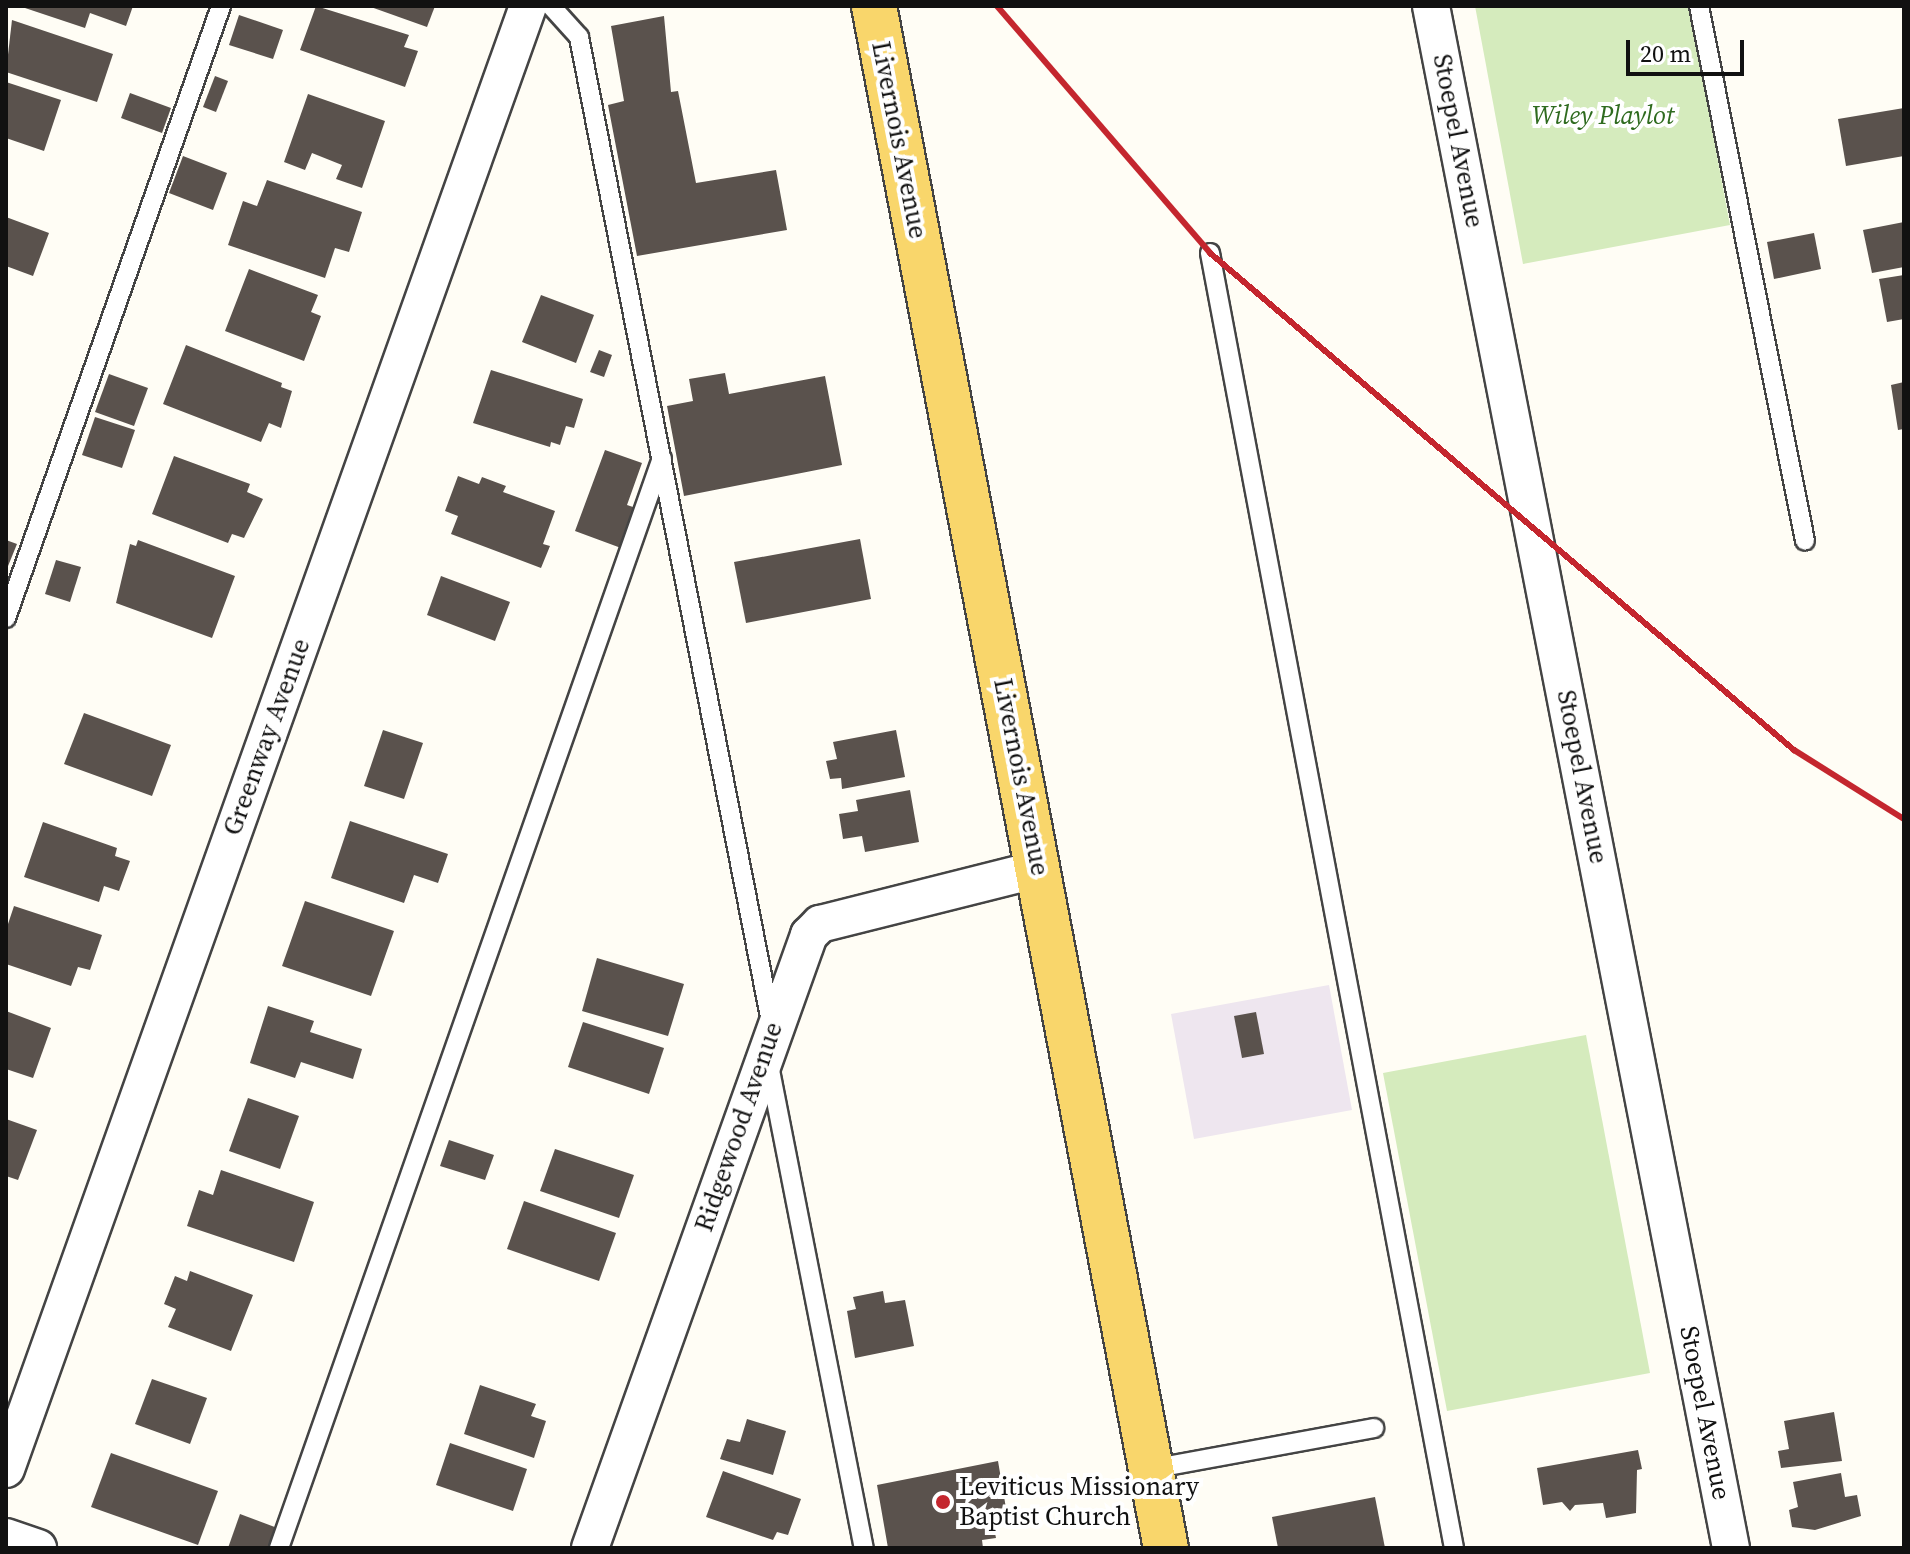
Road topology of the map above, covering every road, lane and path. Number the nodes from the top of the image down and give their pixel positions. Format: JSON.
{"nodes":[{"id":1,"x":221,"y":6,"type":"edge"},
{"id":2,"x":528,"y":6,"type":"edge"},
{"id":3,"x":551,"y":6,"type":"edge"},
{"id":4,"x":874,"y":6,"type":"edge"},
{"id":5,"x":1431,"y":6,"type":"edge"},
{"id":6,"x":1699,"y":6,"type":"edge"},
{"id":7,"x":1210,"y":253,"type":"dead end"},
{"id":8,"x":662,"y":458,"type":"junction"},
{"id":9,"x":1805,"y":541,"type":"dead end"},
{"id":10,"x":6,"y":618,"type":"edge"},
{"id":11,"x":1039,"y":869,"type":"junction"},
{"id":12,"x":770,"y":1042,"type":"junction"},
{"id":13,"x":1374,"y":1428,"type":"dead end"},
{"id":14,"x":6,"y":1469,"type":"edge"},
{"id":15,"x":1151,"y":1469,"type":"junction"},
{"id":16,"x":6,"y":1537,"type":"edge"},
{"id":17,"x":38,"y":1548,"type":"edge"},
{"id":18,"x":279,"y":1548,"type":"edge"},
{"id":19,"x":590,"y":1548,"type":"edge"},
{"id":20,"x":864,"y":1548,"type":"edge"},
{"id":21,"x":1166,"y":1548,"type":"edge"},
{"id":22,"x":1454,"y":1548,"type":"edge"},
{"id":23,"x":1731,"y":1548,"type":"edge"}],
"edges":[{"from":1,"to":10,"type":"lane"},
{"from":2,"to":14,"type":"street","name":"Greenway Avenue"},
{"from":3,"to":8,"type":"lane"},
{"from":4,"to":11,"type":"main road","name":"Livernois Avenue"},
{"from":5,"to":23,"type":"street","name":"Stoepel Avenue"},
{"from":6,"to":9,"type":"lane"},
{"from":7,"to":22,"type":"lane"},
{"from":8,"to":12,"type":"lane"},
{"from":8,"to":18,"type":"lane"},
{"from":11,"to":12,"type":"street","name":"Ridgewood Avenue"},
{"from":11,"to":15,"type":"main road","name":"Livernois Avenue"},
{"from":12,"to":19,"type":"street","name":"Ridgewood Avenue"},
{"from":12,"to":20,"type":"lane"},
{"from":13,"to":15,"type":"lane"},
{"from":15,"to":21,"type":"main road","name":"Livernois Avenue"},
{"from":16,"to":17,"type":"street"}]}
